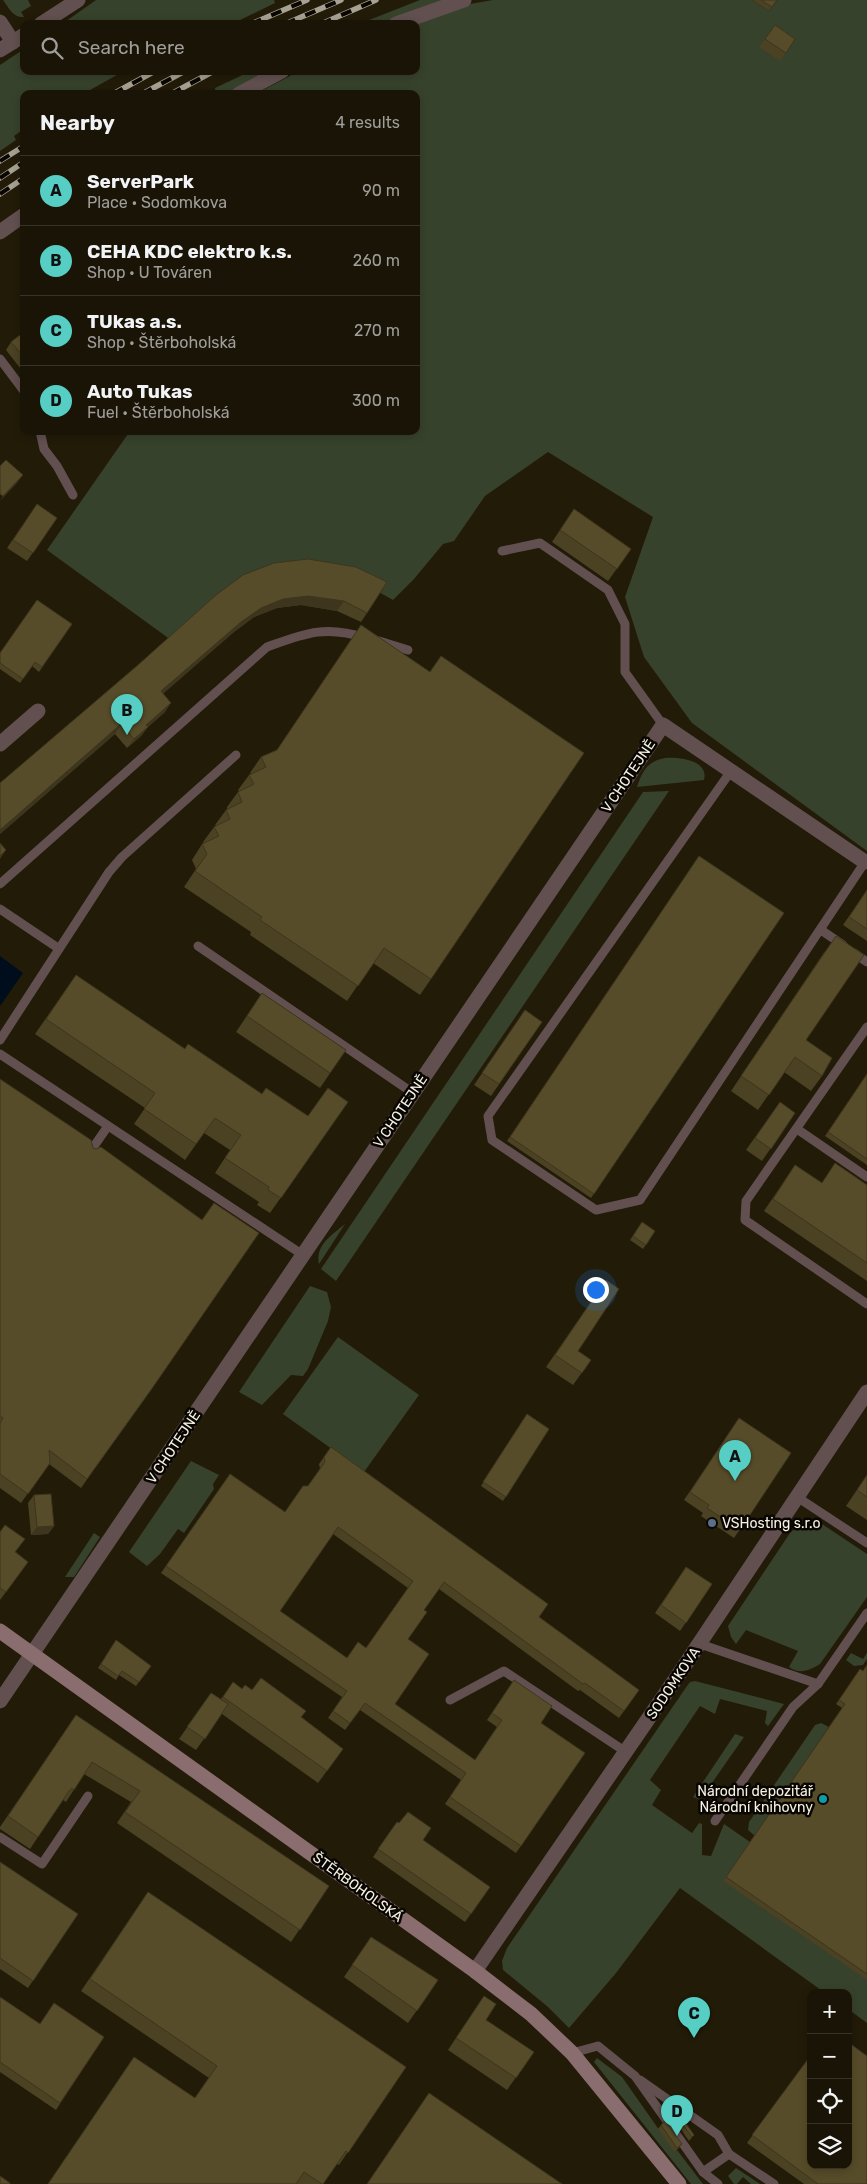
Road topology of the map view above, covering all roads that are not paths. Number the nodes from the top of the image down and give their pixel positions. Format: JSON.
{"nodes":[{"id":1,"x":78,"y":0,"type":"edge"},
{"id":2,"x":464,"y":0,"type":"edge"},
{"id":3,"x":47,"y":20,"type":"edge"},
{"id":4,"x":407,"y":20,"type":"edge"},
{"id":5,"x":0,"y":22,"type":"edge"},
{"id":6,"x":12,"y":42,"type":"edge"},
{"id":7,"x":275,"y":75,"type":"edge"},
{"id":8,"x":246,"y":90,"type":"edge"},
{"id":9,"x":20,"y":218,"type":"edge"},
{"id":10,"x":0,"y":232,"type":"edge"},
{"id":11,"x":0,"y":359,"type":"edge"},
{"id":12,"x":20,"y":386,"type":"edge"},
{"id":13,"x":41,"y":435,"type":"edge"},
{"id":14,"x":73,"y":495,"type":"dead end"},
{"id":15,"x":502,"y":551,"type":"dead end"},
{"id":16,"x":408,"y":650,"type":"dead end"},
{"id":17,"x":38,"y":711,"type":"dead end"},
{"id":18,"x":663,"y":725,"type":"junction"},
{"id":19,"x":0,"y":744,"type":"edge"},
{"id":20,"x":236,"y":756,"type":"dead end"},
{"id":21,"x":731,"y":771,"type":"junction"},
{"id":22,"x":865,"y":862,"type":"joint"},
{"id":23,"x":0,"y":884,"type":"edge"},
{"id":24,"x":0,"y":909,"type":"edge"},
{"id":25,"x":820,"y":930,"type":"junction"},
{"id":26,"x":198,"y":946,"type":"dead end"},
{"id":27,"x":58,"y":948,"type":"junction"},
{"id":28,"x":867,"y":962,"type":"edge"},
{"id":29,"x":867,"y":1027,"type":"edge"},
{"id":30,"x":0,"y":1040,"type":"edge"},
{"id":31,"x":0,"y":1054,"type":"edge"},
{"id":32,"x":413,"y":1093,"type":"junction"},
{"id":33,"x":108,"y":1126,"type":"junction"},
{"id":34,"x":797,"y":1129,"type":"junction"},
{"id":35,"x":90,"y":1152,"type":"edge"},
{"id":36,"x":867,"y":1176,"type":"edge"},
{"id":37,"x":302,"y":1255,"type":"junction"},
{"id":38,"x":867,"y":1304,"type":"edge"},
{"id":39,"x":867,"y":1392,"type":"edge"},
{"id":40,"x":797,"y":1497,"type":"junction"},
{"id":41,"x":867,"y":1544,"type":"edge"},
{"id":42,"x":867,"y":1614,"type":"edge"},
{"id":43,"x":0,"y":1631,"type":"edge"},
{"id":44,"x":700,"y":1644,"type":"junction"},
{"id":45,"x":32,"y":1654,"type":"junction"},
{"id":46,"x":818,"y":1684,"type":"junction"},
{"id":47,"x":0,"y":1700,"type":"edge"},
{"id":48,"x":450,"y":1700,"type":"dead end"},
{"id":49,"x":626,"y":1752,"type":"junction"},
{"id":50,"x":88,"y":1796,"type":"dead end"},
{"id":51,"x":715,"y":1822,"type":"dead end"},
{"id":52,"x":0,"y":1837,"type":"edge"},
{"id":53,"x":475,"y":1971,"type":"junction"},
{"id":54,"x":572,"y":2053,"type":"junction"},
{"id":55,"x":636,"y":2076,"type":"junction"},
{"id":56,"x":729,"y":2154,"type":"junction"},
{"id":57,"x":703,"y":2172,"type":"junction"},
{"id":58,"x":679,"y":2184,"type":"edge"},
{"id":59,"x":718,"y":2184,"type":"edge"},
{"id":60,"x":774,"y":2184,"type":"edge"}],
"edges":[{"from":1,"to":3,"type":"street"},
{"from":2,"to":4,"type":"street"},
{"from":5,"to":6,"type":"street"},
{"from":7,"to":8,"type":"street"},
{"from":9,"to":10,"type":"street"},
{"from":11,"to":12,"type":"lane"},
{"from":13,"to":14,"type":"lane"},
{"from":15,"to":18,"type":"lane"},
{"from":16,"to":23,"type":"lane"},
{"from":17,"to":19,"type":"street"},
{"from":18,"to":21,"type":"street","name":"V CHOTEJNĚ"},
{"from":18,"to":32,"type":"street","name":"V CHOTEJNĚ"},
{"from":20,"to":27,"type":"lane"},
{"from":21,"to":22,"type":"street","name":"V CHOTEJNĚ"},
{"from":21,"to":25,"type":"lane"},
{"from":22,"to":25,"type":"lane"},
{"from":24,"to":27,"type":"lane"},
{"from":25,"to":28,"type":"lane"},
{"from":26,"to":32,"type":"lane"},
{"from":27,"to":30,"type":"lane"},
{"from":29,"to":34,"type":"lane"},
{"from":31,"to":33,"type":"lane"},
{"from":32,"to":37,"type":"street","name":"V CHOTEJNĚ"},
{"from":33,"to":35,"type":"lane"},
{"from":33,"to":37,"type":"lane"},
{"from":34,"to":36,"type":"lane"},
{"from":34,"to":38,"type":"lane"},
{"from":37,"to":45,"type":"street","name":"V CHOTEJNĚ"},
{"from":39,"to":40,"type":"street","name":"SODOMKOVA"},
{"from":40,"to":41,"type":"lane"},
{"from":40,"to":44,"type":"street","name":"SODOMKOVA"},
{"from":42,"to":46,"type":"lane"},
{"from":43,"to":45,"type":"street","name":"ŠTĚRBOHOLSKÁ"},
{"from":44,"to":46,"type":"lane"},
{"from":44,"to":49,"type":"street","name":"SODOMKOVA"},
{"from":45,"to":47,"type":"street","name":"V CHOTEJNĚ"},
{"from":45,"to":53,"type":"street","name":"ŠTĚRBOHOLSKÁ"},
{"from":46,"to":51,"type":"lane"},
{"from":48,"to":49,"type":"lane"},
{"from":49,"to":53,"type":"street","name":"SODOMKOVA"},
{"from":50,"to":52,"type":"lane"},
{"from":53,"to":54,"type":"street","name":"ŠTĚRBOHOLSKÁ"},
{"from":54,"to":55,"type":"lane"},
{"from":54,"to":58,"type":"street","name":"ŠTĚRBOHOLSKÁ"},
{"from":55,"to":56,"type":"lane"},
{"from":55,"to":57,"type":"lane"},
{"from":56,"to":57,"type":"lane"},
{"from":56,"to":60,"type":"lane"},
{"from":57,"to":59,"type":"lane"}]}
